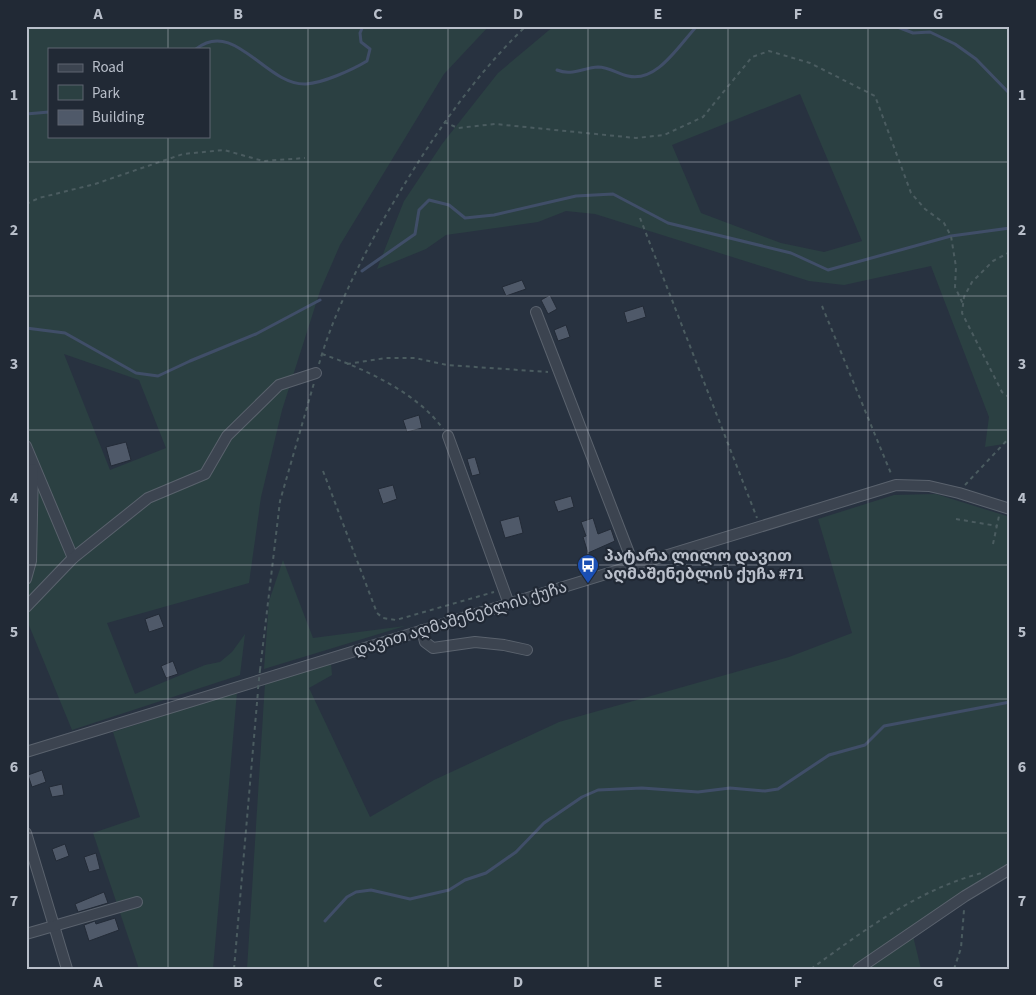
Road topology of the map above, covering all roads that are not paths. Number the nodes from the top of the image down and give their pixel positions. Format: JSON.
{"nodes":[{"id":1,"x":536,"y":312,"type":"dead end"},
{"id":2,"x":316,"y":373,"type":"road end"},
{"id":3,"x":448,"y":436,"type":"road end"},
{"id":4,"x":26,"y":446,"type":"edge"},
{"id":5,"x":33,"y":462,"type":"junction"},
{"id":6,"x":1005,"y":508,"type":"edge"},
{"id":7,"x":72,"y":558,"type":"junction"},
{"id":8,"x":634,"y":566,"type":"junction"},
{"id":9,"x":26,"y":579,"type":"edge"},
{"id":10,"x":509,"y":604,"type":"junction"},
{"id":11,"x":26,"y":607,"type":"edge"},
{"id":12,"x":422,"y":630,"type":"junction"},
{"id":13,"x":527,"y":650,"type":"dead end"},
{"id":14,"x":26,"y":752,"type":"edge"},
{"id":15,"x":26,"y":833,"type":"edge"},
{"id":16,"x":1010,"y":869,"type":"edge"},
{"id":17,"x":137,"y":902,"type":"dead end"},
{"id":18,"x":54,"y":926,"type":"junction"},
{"id":19,"x":26,"y":934,"type":"edge"},
{"id":20,"x":67,"y":969,"type":"edge"},
{"id":21,"x":858,"y":969,"type":"edge"}],
"edges":[{"from":1,"to":8,"type":"street"},
{"from":2,"to":7,"type":"street"},
{"from":3,"to":10,"type":"street"},
{"from":4,"to":5,"type":"street"},
{"from":5,"to":7,"type":"street"},
{"from":5,"to":9,"type":"street"},
{"from":6,"to":8,"type":"street","name":"დავით აღმაშენებლის ქუჩა"},
{"from":7,"to":11,"type":"street"},
{"from":8,"to":10,"type":"street","name":"დავით აღმაშენებლის ქუჩა"},
{"from":10,"to":12,"type":"street","name":"დავით აღმაშენებლის ქუჩა"},
{"from":12,"to":13,"type":"street"},
{"from":12,"to":14,"type":"street","name":"დავით აღმაშენებლის ქუჩა"},
{"from":15,"to":18,"type":"street"},
{"from":16,"to":21,"type":"street"},
{"from":17,"to":18,"type":"street"},
{"from":18,"to":19,"type":"street"},
{"from":18,"to":20,"type":"street"}]}
